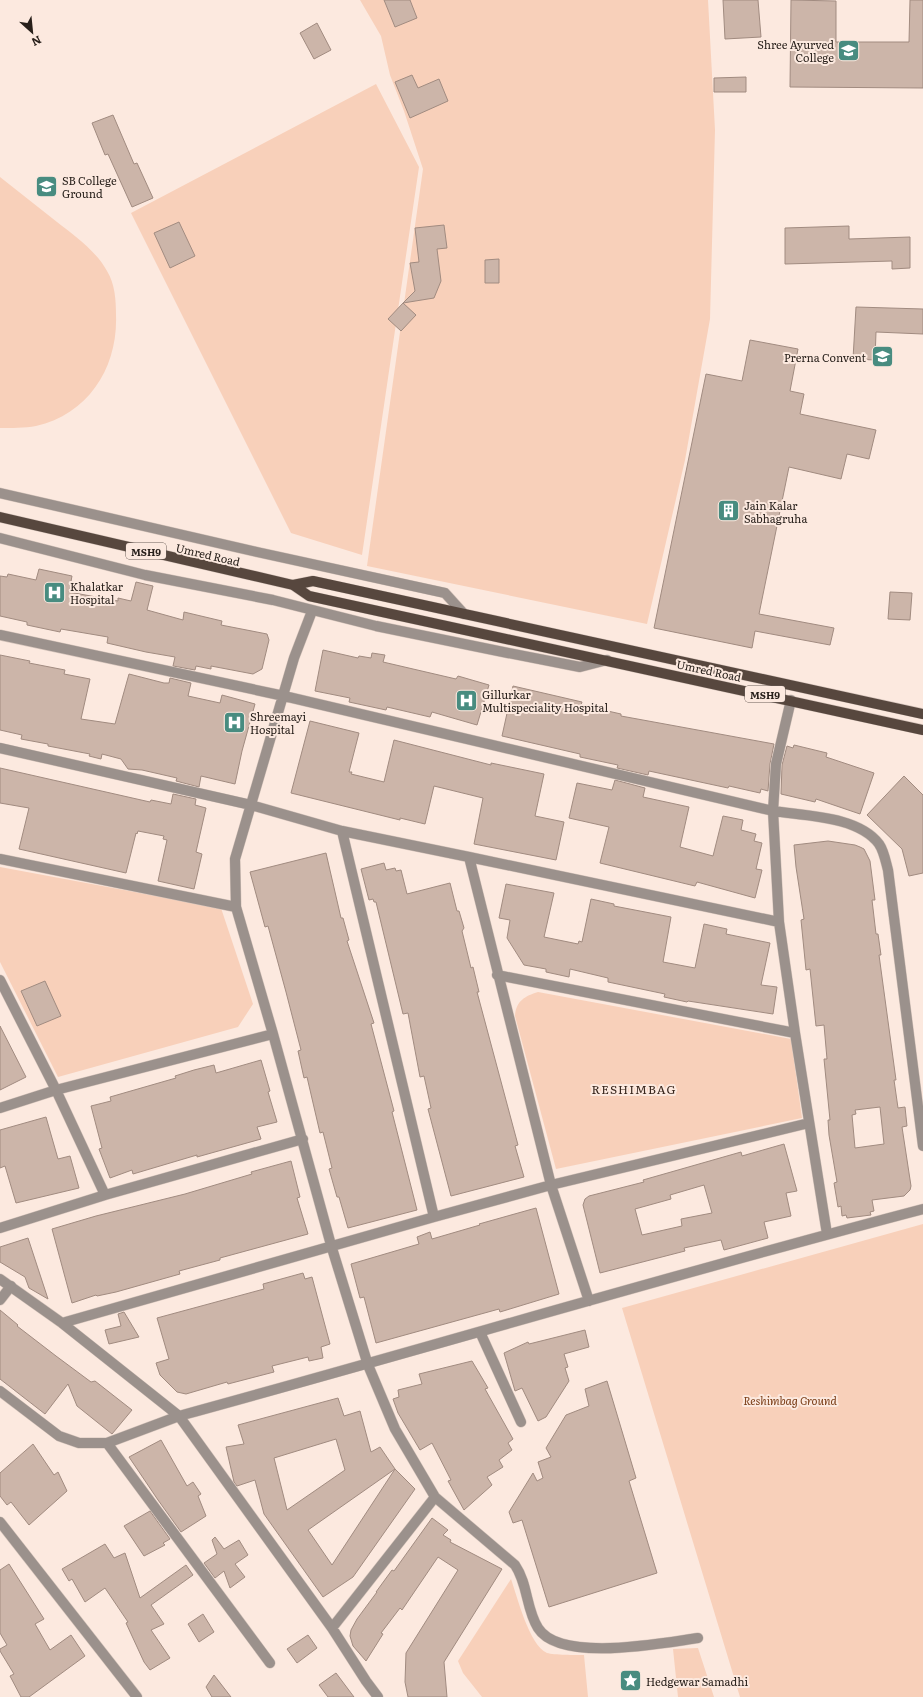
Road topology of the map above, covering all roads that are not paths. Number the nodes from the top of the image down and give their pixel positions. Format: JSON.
{"nodes":[{"id":1,"x":0,"y":493,"type":"edge"},
{"id":2,"x":0,"y":517,"type":"edge"},
{"id":3,"x":0,"y":538,"type":"edge"},
{"id":4,"x":293,"y":585,"type":"junction"},
{"id":5,"x":312,"y":611,"type":"junction"},
{"id":6,"x":464,"y":614,"type":"junction"},
{"id":7,"x":0,"y":635,"type":"edge"},
{"id":8,"x":606,"y":660,"type":"junction"},
{"id":9,"x":696,"y":665,"type":"junction"},
{"id":10,"x":693,"y":679,"type":"junction"},
{"id":11,"x":284,"y":696,"type":"junction"},
{"id":12,"x":791,"y":700,"type":"junction"},
{"id":13,"x":923,"y":714,"type":"edge"},
{"id":14,"x":923,"y":730,"type":"edge"},
{"id":15,"x":0,"y":748,"type":"edge"},
{"id":16,"x":251,"y":805,"type":"junction"},
{"id":17,"x":773,"y":811,"type":"junction"},
{"id":18,"x":342,"y":831,"type":"junction"},
{"id":19,"x":469,"y":857,"type":"junction"},
{"id":20,"x":0,"y":859,"type":"edge"},
{"id":21,"x":236,"y":907,"type":"junction"},
{"id":22,"x":779,"y":922,"type":"junction"},
{"id":23,"x":497,"y":975,"type":"junction"},
{"id":24,"x":0,"y":980,"type":"edge"},
{"id":25,"x":795,"y":1033,"type":"junction"},
{"id":26,"x":273,"y":1034,"type":"junction"},
{"id":27,"x":56,"y":1090,"type":"junction"},
{"id":28,"x":0,"y":1108,"type":"edge"},
{"id":29,"x":809,"y":1123,"type":"junction"},
{"id":30,"x":303,"y":1139,"type":"junction"},
{"id":31,"x":923,"y":1146,"type":"edge"},
{"id":32,"x":551,"y":1186,"type":"junction"},
{"id":33,"x":105,"y":1195,"type":"junction"},
{"id":34,"x":923,"y":1209,"type":"edge"},
{"id":35,"x":434,"y":1217,"type":"junction"},
{"id":36,"x":0,"y":1228,"type":"edge"},
{"id":37,"x":827,"y":1234,"type":"junction"},
{"id":38,"x":331,"y":1245,"type":"junction"},
{"id":39,"x":0,"y":1279,"type":"edge"},
{"id":40,"x":11,"y":1286,"type":"junction"},
{"id":41,"x":0,"y":1300,"type":"edge"},
{"id":42,"x":589,"y":1302,"type":"junction"},
{"id":43,"x":62,"y":1323,"type":"junction"},
{"id":44,"x":480,"y":1332,"type":"junction"},
{"id":45,"x":368,"y":1365,"type":"junction"},
{"id":46,"x":0,"y":1391,"type":"edge"},
{"id":47,"x":180,"y":1416,"type":"junction"},
{"id":48,"x":521,"y":1422,"type":"dead end"},
{"id":49,"x":107,"y":1443,"type":"junction"},
{"id":50,"x":435,"y":1497,"type":"junction"},
{"id":51,"x":0,"y":1522,"type":"edge"},
{"id":52,"x":332,"y":1628,"type":"junction"},
{"id":53,"x":698,"y":1638,"type":"dead end"},
{"id":54,"x":270,"y":1663,"type":"dead end"},
{"id":55,"x":137,"y":1697,"type":"edge"},
{"id":56,"x":378,"y":1697,"type":"edge"}],
"edges":[{"from":1,"to":6,"type":"street"},
{"from":2,"to":4,"type":"main road","name":"Umred Road","number":"MSH9"},
{"from":3,"to":5,"type":"street"},
{"from":4,"to":6,"type":"main road"},
{"from":4,"to":8,"type":"main road","name":"Umred Road"},
{"from":5,"to":8,"type":"street"},
{"from":5,"to":11,"type":"street"},
{"from":6,"to":9,"type":"main road"},
{"from":7,"to":11,"type":"street"},
{"from":8,"to":10,"type":"main road","name":"Umred Road","number":"MSH9"},
{"from":9,"to":10,"type":"main road"},
{"from":9,"to":13,"type":"main road"},
{"from":10,"to":12,"type":"main road","name":"Umred Road","number":"MSH9"},
{"from":11,"to":16,"type":"street"},
{"from":11,"to":17,"type":"street"},
{"from":12,"to":14,"type":"main road","name":"Umred Road","number":"MSH9"},
{"from":12,"to":17,"type":"street"},
{"from":15,"to":16,"type":"street"},
{"from":16,"to":18,"type":"street"},
{"from":16,"to":21,"type":"street"},
{"from":17,"to":22,"type":"street"},
{"from":17,"to":31,"type":"street"},
{"from":18,"to":19,"type":"street"},
{"from":18,"to":35,"type":"street"},
{"from":19,"to":22,"type":"street"},
{"from":19,"to":23,"type":"street"},
{"from":20,"to":21,"type":"street"},
{"from":21,"to":26,"type":"street"},
{"from":22,"to":25,"type":"street"},
{"from":23,"to":25,"type":"street"},
{"from":23,"to":32,"type":"street"},
{"from":24,"to":27,"type":"street"},
{"from":25,"to":29,"type":"street"},
{"from":26,"to":27,"type":"street"},
{"from":26,"to":30,"type":"street"},
{"from":27,"to":28,"type":"street"},
{"from":27,"to":33,"type":"street"},
{"from":29,"to":32,"type":"street"},
{"from":29,"to":37,"type":"street"},
{"from":30,"to":33,"type":"street"},
{"from":30,"to":38,"type":"street"},
{"from":32,"to":35,"type":"street"},
{"from":32,"to":42,"type":"street"},
{"from":33,"to":36,"type":"street"},
{"from":34,"to":37,"type":"street"},
{"from":35,"to":38,"type":"street"},
{"from":37,"to":42,"type":"street"},
{"from":38,"to":43,"type":"street"},
{"from":38,"to":45,"type":"street"},
{"from":39,"to":40,"type":"street"},
{"from":40,"to":41,"type":"street"},
{"from":40,"to":43,"type":"street"},
{"from":42,"to":44,"type":"street"},
{"from":43,"to":47,"type":"street"},
{"from":44,"to":45,"type":"street"},
{"from":44,"to":48,"type":"street"},
{"from":45,"to":47,"type":"street"},
{"from":45,"to":50,"type":"street"},
{"from":46,"to":49,"type":"street"},
{"from":47,"to":49,"type":"street"},
{"from":47,"to":52,"type":"street"},
{"from":49,"to":54,"type":"street"},
{"from":50,"to":52,"type":"street"},
{"from":50,"to":53,"type":"street"},
{"from":51,"to":55,"type":"street"},
{"from":52,"to":56,"type":"street"}]}
